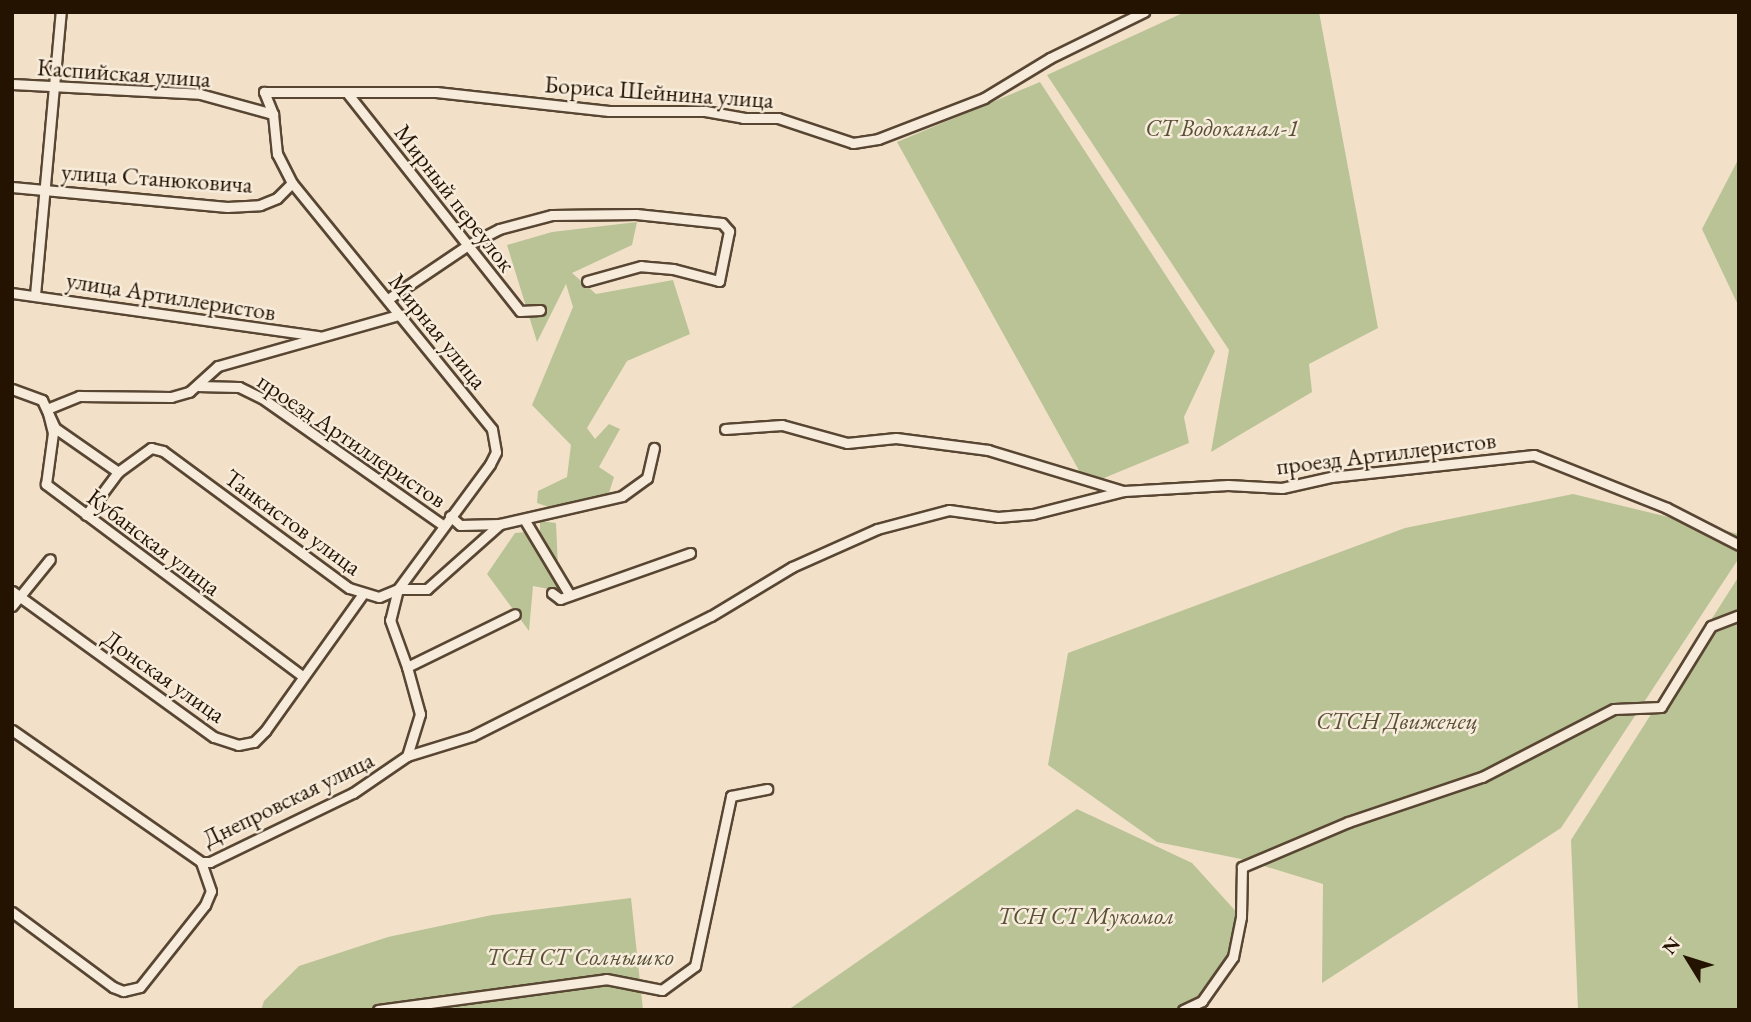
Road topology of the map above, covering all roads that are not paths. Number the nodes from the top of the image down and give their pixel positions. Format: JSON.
{"nodes":[{"id":1,"x":61,"y":12,"type":"edge"},
{"id":2,"x":1144,"y":12,"type":"edge"},
{"id":3,"x":12,"y":84,"type":"edge"},
{"id":4,"x":55,"y":88,"type":"junction"},
{"id":5,"x":264,"y":93,"type":"joint"},
{"id":6,"x":348,"y":94,"type":"junction"},
{"id":7,"x":273,"y":114,"type":"junction"},
{"id":8,"x":292,"y":183,"type":"junction"},
{"id":9,"x":12,"y":187,"type":"edge"},
{"id":10,"x":46,"y":190,"type":"junction"},
{"id":11,"x":468,"y":245,"type":"junction"},
{"id":12,"x":587,"y":281,"type":"dead end"},
{"id":13,"x":12,"y":293,"type":"edge"},
{"id":14,"x":35,"y":295,"type":"junction"},
{"id":15,"x":388,"y":299,"type":"junction"},
{"id":16,"x":540,"y":310,"type":"dead end"},
{"id":17,"x":398,"y":315,"type":"junction"},
{"id":18,"x":325,"y":337,"type":"junction"},
{"id":19,"x":197,"y":386,"type":"junction"},
{"id":20,"x":12,"y":389,"type":"edge"},
{"id":21,"x":47,"y":409,"type":"junction"},
{"id":22,"x":725,"y":429,"type":"dead end"},
{"id":23,"x":654,"y":448,"type":"dead end"},
{"id":24,"x":118,"y":472,"type":"junction"},
{"id":25,"x":1124,"y":491,"type":"junction"},
{"id":26,"x":86,"y":514,"type":"junction"},
{"id":27,"x":450,"y":516,"type":"junction"},
{"id":28,"x":524,"y":519,"type":"junction"},
{"id":29,"x":500,"y":524,"type":"junction"},
{"id":30,"x":443,"y":525,"type":"junction"},
{"id":31,"x":1739,"y":545,"type":"edge"},
{"id":32,"x":690,"y":553,"type":"dead end"},
{"id":33,"x":50,"y":559,"type":"dead end"},
{"id":34,"x":398,"y":589,"type":"junction"},
{"id":35,"x":552,"y":593,"type":"dead end"},
{"id":36,"x":16,"y":594,"type":"edge"},
{"id":37,"x":569,"y":594,"type":"junction"},
{"id":38,"x":362,"y":595,"type":"junction"},
{"id":39,"x":12,"y":606,"type":"edge"},
{"id":40,"x":515,"y":614,"type":"dead end"},
{"id":41,"x":1739,"y":615,"type":"edge"},
{"id":42,"x":711,"y":616,"type":"joint"},
{"id":43,"x":407,"y":667,"type":"junction"},
{"id":44,"x":301,"y":676,"type":"junction"},
{"id":45,"x":12,"y":730,"type":"edge"},
{"id":46,"x":407,"y":756,"type":"junction"},
{"id":47,"x":767,"y":789,"type":"dead end"},
{"id":48,"x":201,"y":862,"type":"junction"},
{"id":49,"x":12,"y":912,"type":"edge"},
{"id":50,"x":378,"y":1010,"type":"edge"},
{"id":51,"x":1183,"y":1010,"type":"edge"}],
"edges":[{"from":1,"to":4,"type":"street"},
{"from":2,"to":6,"type":"street","name":"Бориса Шейнина улица"},
{"from":3,"to":4,"type":"street","name":"Каспийская улица"},
{"from":4,"to":7,"type":"street","name":"Каспийская улица"},
{"from":4,"to":10,"type":"street"},
{"from":5,"to":6,"type":"street","name":"Бориса Шейнина улица"},
{"from":5,"to":7,"type":"street","name":"Мирная улица"},
{"from":6,"to":11,"type":"street","name":"Мирный переулок"},
{"from":7,"to":8,"type":"street","name":"Мирная улица"},
{"from":8,"to":10,"type":"street","name":"улица Станюковича"},
{"from":8,"to":15,"type":"street","name":"Мирная улица"},
{"from":9,"to":10,"type":"street","name":"улица Станюковича"},
{"from":10,"to":14,"type":"street"},
{"from":11,"to":12,"type":"street"},
{"from":11,"to":15,"type":"street"},
{"from":11,"to":16,"type":"street","name":"Мирный переулок"},
{"from":13,"to":14,"type":"street","name":"улица Артиллеристов"},
{"from":14,"to":18,"type":"street","name":"улица Артиллеристов"},
{"from":15,"to":17,"type":"street","name":"Мирная улица"},
{"from":17,"to":18,"type":"street"},
{"from":17,"to":27,"type":"street","name":"Мирная улица"},
{"from":18,"to":19,"type":"street"},
{"from":19,"to":21,"type":"street"},
{"from":19,"to":30,"type":"street","name":"проезд Артиллеристов"},
{"from":20,"to":21,"type":"street"},
{"from":21,"to":24,"type":"street"},
{"from":21,"to":26,"type":"street","name":"Кубанская улица"},
{"from":22,"to":25,"type":"street"},
{"from":23,"to":28,"type":"street"},
{"from":24,"to":26,"type":"street"},
{"from":24,"to":38,"type":"street","name":"Танкистов улица"},
{"from":25,"to":31,"type":"street","name":"проезд Артиллеристов"},
{"from":25,"to":42,"type":"street","name":"проезд Артиллеристов"},
{"from":26,"to":44,"type":"street","name":"Кубанская улица"},
{"from":27,"to":29,"type":"street"},
{"from":27,"to":30,"type":"street","name":"Мирная улица"},
{"from":28,"to":29,"type":"street"},
{"from":28,"to":37,"type":"street"},
{"from":29,"to":34,"type":"street","name":"Танкистов улица"},
{"from":30,"to":34,"type":"street","name":"Мирная улица"},
{"from":32,"to":37,"type":"street"},
{"from":33,"to":36,"type":"street"},
{"from":34,"to":38,"type":"street","name":"Танкистов улица"},
{"from":34,"to":43,"type":"street"},
{"from":35,"to":37,"type":"street"},
{"from":36,"to":39,"type":"street"},
{"from":36,"to":44,"type":"street","name":"Донская улица"},
{"from":38,"to":44,"type":"street","name":"Донская улица"},
{"from":40,"to":43,"type":"street"},
{"from":41,"to":51,"type":"street"},
{"from":42,"to":46,"type":"street","name":"Днепровская улица"},
{"from":43,"to":46,"type":"street","name":"Днепровская улица"},
{"from":45,"to":48,"type":"street","name":"Днепровская улица"},
{"from":46,"to":48,"type":"street","name":"Днепровская улица"},
{"from":47,"to":50,"type":"street"},
{"from":48,"to":49,"type":"street"}]}
